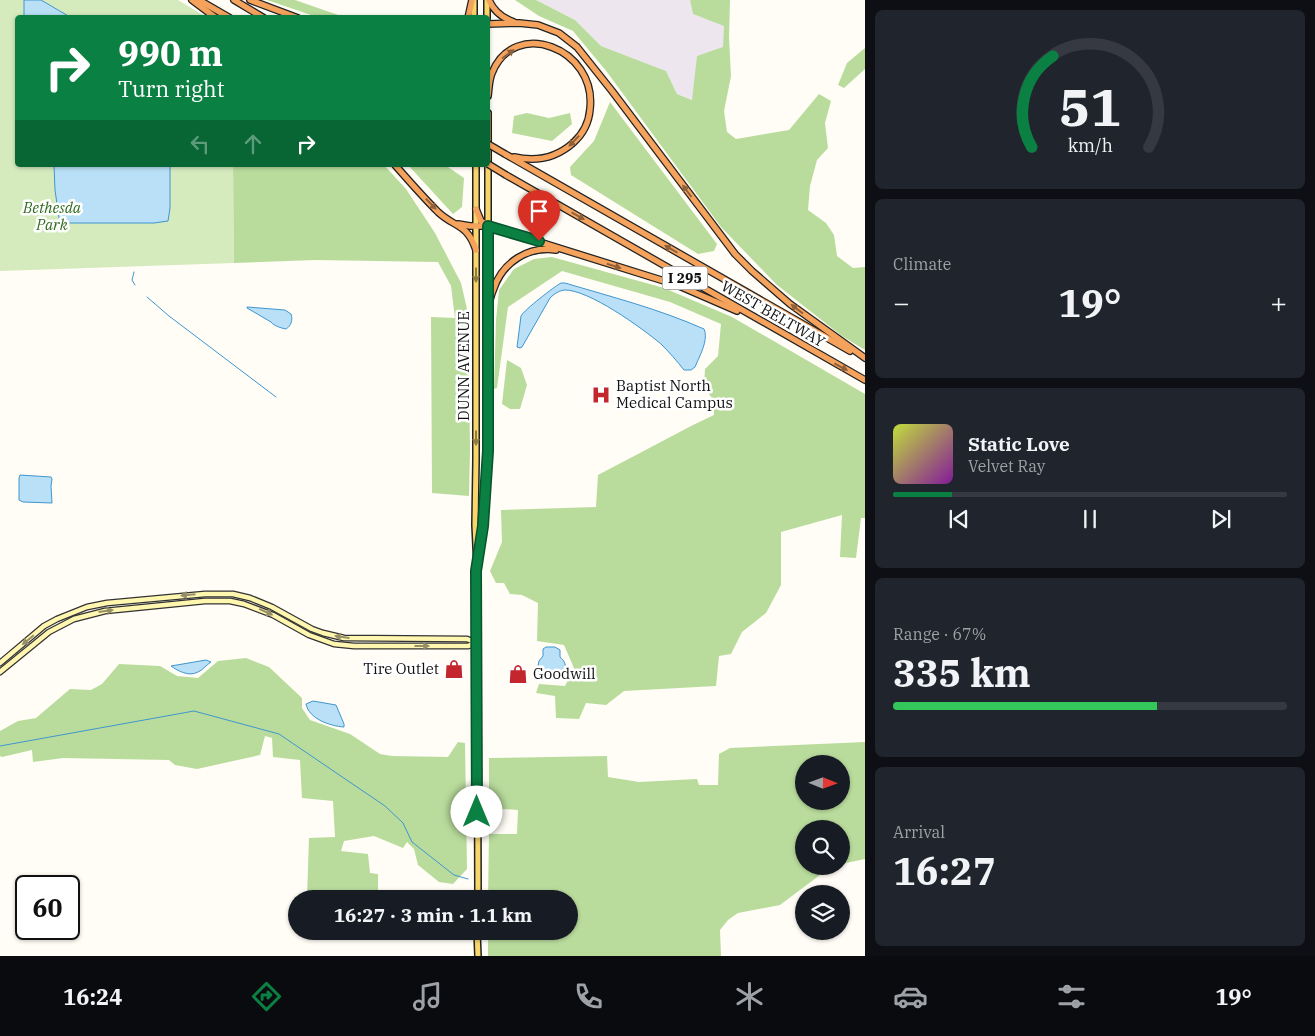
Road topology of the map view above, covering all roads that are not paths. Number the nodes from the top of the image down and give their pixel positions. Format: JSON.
{"nodes":[{"id":1,"x":192,"y":0,"type":"edge"},
{"id":2,"x":199,"y":0,"type":"edge"},
{"id":3,"x":234,"y":0,"type":"edge"},
{"id":4,"x":250,"y":0,"type":"edge"},
{"id":5,"x":473,"y":0,"type":"edge"},
{"id":6,"x":488,"y":0,"type":"edge"},
{"id":7,"x":212,"y":15,"type":"edge"},
{"id":8,"x":225,"y":15,"type":"edge"},
{"id":9,"x":259,"y":15,"type":"edge"},
{"id":10,"x":290,"y":15,"type":"edge"},
{"id":11,"x":469,"y":15,"type":"edge"},
{"id":12,"x":474,"y":15,"type":"edge"},
{"id":13,"x":487,"y":15,"type":"edge"},
{"id":14,"x":519,"y":23,"type":"junction"},
{"id":15,"x":490,"y":24,"type":"edge"},
{"id":16,"x":490,"y":84,"type":"edge"},
{"id":17,"x":490,"y":145,"type":"edge"},
{"id":18,"x":506,"y":155,"type":"junction"},
{"id":19,"x":490,"y":165,"type":"edge"},
{"id":20,"x":397,"y":167,"type":"edge"},
{"id":21,"x":476,"y":167,"type":"edge"},
{"id":22,"x":488,"y":167,"type":"edge"},
{"id":23,"x":476,"y":209,"type":"junction"},
{"id":24,"x":456,"y":224,"type":"junction"},
{"id":25,"x":476,"y":226,"type":"junction"},
{"id":26,"x":488,"y":226,"type":"junction"},
{"id":27,"x":476,"y":250,"type":"junction"},
{"id":28,"x":568,"y":252,"type":"junction"},
{"id":29,"x":488,"y":311,"type":"junction"},
{"id":30,"x":784,"y":334,"type":"junction"},
{"id":31,"x":865,"y":358,"type":"edge"},
{"id":32,"x":865,"y":380,"type":"edge"},
{"id":33,"x":476,"y":420,"type":"junction"},
{"id":34,"x":488,"y":420,"type":"junction"},
{"id":35,"x":477,"y":567,"type":"junction"},
{"id":36,"x":370,"y":639,"type":"junction"},
{"id":37,"x":477,"y":643,"type":"junction"},
{"id":38,"x":370,"y":646,"type":"junction"},
{"id":39,"x":0,"y":663,"type":"edge"},
{"id":40,"x":0,"y":672,"type":"edge"},
{"id":41,"x":478,"y":890,"type":"edge"},
{"id":42,"x":478,"y":940,"type":"edge"},
{"id":43,"x":478,"y":956,"type":"edge"}],
"edges":[{"from":1,"to":7,"type":"highway"},
{"from":2,"to":8,"type":"highway"},
{"from":3,"to":9,"type":"highway"},
{"from":4,"to":10,"type":"highway"},
{"from":5,"to":11,"type":"highway"},
{"from":5,"to":12,"type":"main road"},
{"from":6,"to":13,"type":"main road"},
{"from":6,"to":14,"type":"highway"},
{"from":14,"to":15,"type":"highway"},
{"from":31,"to":14,"type":"highway","one_way":true},
{"from":16,"to":18,"type":"highway","one_way":true},
{"from":17,"to":18,"type":"highway","name":"WEST BELTWAY","number":"I 295","bridge":true},
{"from":31,"to":18,"type":"highway","name":"WEST BELTWAY","number":"I 295","one_way":true},
{"from":19,"to":30,"type":"highway","name":"WEST BELTWAY","number":"I 295","one_way":true,"bridge":true},
{"from":20,"to":24,"type":"highway","one_way":true},
{"from":21,"to":23,"type":"main road","name":"DUNN AVENUE"},
{"from":22,"to":26,"type":"main road","name":"DUNN AVENUE"},
{"from":23,"to":25,"type":"main road","name":"DUNN AVENUE"},
{"from":23,"to":26,"type":"highway"},
{"from":24,"to":25,"type":"highway"},
{"from":24,"to":27,"type":"highway"},
{"from":25,"to":26,"type":"highway"},
{"from":25,"to":27,"type":"main road","name":"DUNN AVENUE"},
{"from":26,"to":28,"type":"highway"},
{"from":26,"to":29,"type":"main road","name":"DUNN AVENUE"},
{"from":27,"to":33,"type":"main road","name":"DUNN AVENUE","one_way":true},
{"from":28,"to":29,"type":"highway"},
{"from":28,"to":30,"type":"highway","one_way":true},
{"from":29,"to":34,"type":"main road","name":"DUNN AVENUE"},
{"from":30,"to":32,"type":"highway","name":"WEST BELTWAY","number":"I 295","one_way":true},
{"from":33,"to":34,"type":"street"},
{"from":33,"to":35,"type":"main road","name":"DUNN AVENUE","one_way":true},
{"from":34,"to":35,"type":"main road","name":"DUNN AVENUE"},
{"from":35,"to":37,"type":"main road","name":"DUNN AVENUE"},
{"from":36,"to":37,"type":"street"},
{"from":36,"to":38,"type":"street"},
{"from":36,"to":39,"type":"street","one_way":true},
{"from":38,"to":37,"type":"street","one_way":true},
{"from":37,"to":41,"type":"main road","name":"DUNN AVENUE"},
{"from":40,"to":38,"type":"street","one_way":true},
{"from":42,"to":43,"type":"main road"}]}
